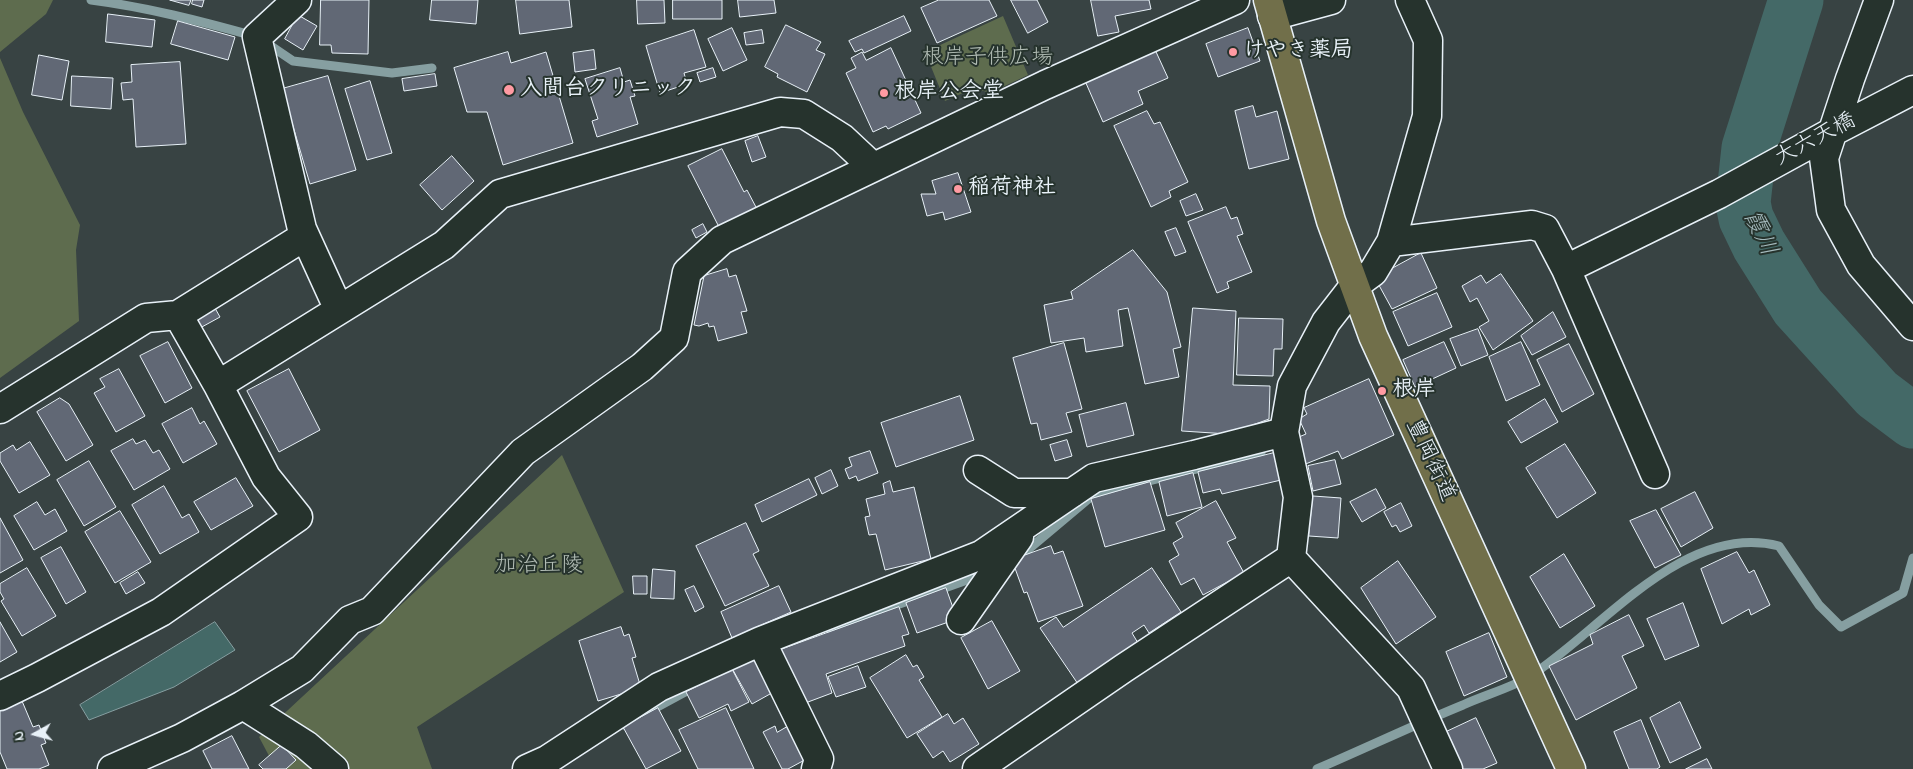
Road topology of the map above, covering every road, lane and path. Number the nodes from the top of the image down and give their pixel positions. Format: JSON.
{"nodes":[{"id":1,"x":297,"y":0,"type":"edge"},
{"id":2,"x":1235,"y":0,"type":"edge"},
{"id":3,"x":1331,"y":0,"type":"edge"},
{"id":4,"x":1410,"y":0,"type":"edge"},
{"id":5,"x":1879,"y":0,"type":"edge"},
{"id":6,"x":1270,"y":8,"type":"edge"},
{"id":7,"x":1913,"y":90,"type":"edge"},
{"id":8,"x":1828,"y":134,"type":"junction"},
{"id":9,"x":873,"y":167,"type":"junction"},
{"id":10,"x":305,"y":236,"type":"junction"},
{"id":11,"x":1391,"y":242,"type":"junction"},
{"id":12,"x":1566,"y":269,"type":"junction"},
{"id":13,"x":1354,"y":286,"type":"junction"},
{"id":14,"x":339,"y":310,"type":"junction"},
{"id":15,"x":178,"y":315,"type":"junction"},
{"id":16,"x":1913,"y":326,"type":"edge"},
{"id":17,"x":218,"y":385,"type":"junction"},
{"id":18,"x":0,"y":410,"type":"edge"},
{"id":19,"x":1284,"y":432,"type":"junction"},
{"id":20,"x":978,"y":470,"type":"dead end"},
{"id":21,"x":1654,"y":474,"type":"dead end"},
{"id":22,"x":1072,"y":493,"type":"junction"},
{"id":23,"x":1029,"y":523,"type":"junction"},
{"id":24,"x":1291,"y":558,"type":"junction"},
{"id":25,"x":961,"y":620,"type":"dead end"},
{"id":26,"x":761,"y":641,"type":"junction"},
{"id":27,"x":0,"y":696,"type":"edge"},
{"id":28,"x":243,"y":705,"type":"junction"},
{"id":29,"x":542,"y":766,"type":"edge"},
{"id":30,"x":112,"y":769,"type":"edge"},
{"id":31,"x":334,"y":769,"type":"edge"},
{"id":32,"x":816,"y":769,"type":"edge"},
{"id":33,"x":977,"y":769,"type":"edge"},
{"id":34,"x":1448,"y":769,"type":"edge"},
{"id":35,"x":1571,"y":769,"type":"edge"}],
"edges":[{"from":1,"to":10,"type":"street"},
{"from":2,"to":9,"type":"street"},
{"from":3,"to":6,"type":"street"},
{"from":4,"to":11,"type":"street"},
{"from":5,"to":8,"type":"street"},
{"from":6,"to":13,"type":"main road","name":"豊岡街道"},
{"from":7,"to":8,"type":"street","name":"大六天橋"},
{"from":8,"to":12,"type":"street","name":"大六天橋"},
{"from":8,"to":16,"type":"street"},
{"from":9,"to":14,"type":"street"},
{"from":9,"to":28,"type":"street"},
{"from":10,"to":14,"type":"street"},
{"from":10,"to":15,"type":"street"},
{"from":11,"to":12,"type":"street"},
{"from":11,"to":13,"type":"street"},
{"from":12,"to":21,"type":"street"},
{"from":13,"to":19,"type":"street"},
{"from":13,"to":35,"type":"main road","name":"豊岡街道"},
{"from":14,"to":17,"type":"street"},
{"from":15,"to":17,"type":"street"},
{"from":15,"to":18,"type":"street"},
{"from":17,"to":27,"type":"street"},
{"from":19,"to":22,"type":"street"},
{"from":19,"to":24,"type":"street"},
{"from":20,"to":22,"type":"street"},
{"from":22,"to":23,"type":"street"},
{"from":23,"to":25,"type":"street"},
{"from":23,"to":26,"type":"street"},
{"from":24,"to":33,"type":"street"},
{"from":24,"to":34,"type":"street"},
{"from":26,"to":29,"type":"street"},
{"from":26,"to":32,"type":"street"},
{"from":28,"to":30,"type":"street"},
{"from":28,"to":31,"type":"street"}]}
